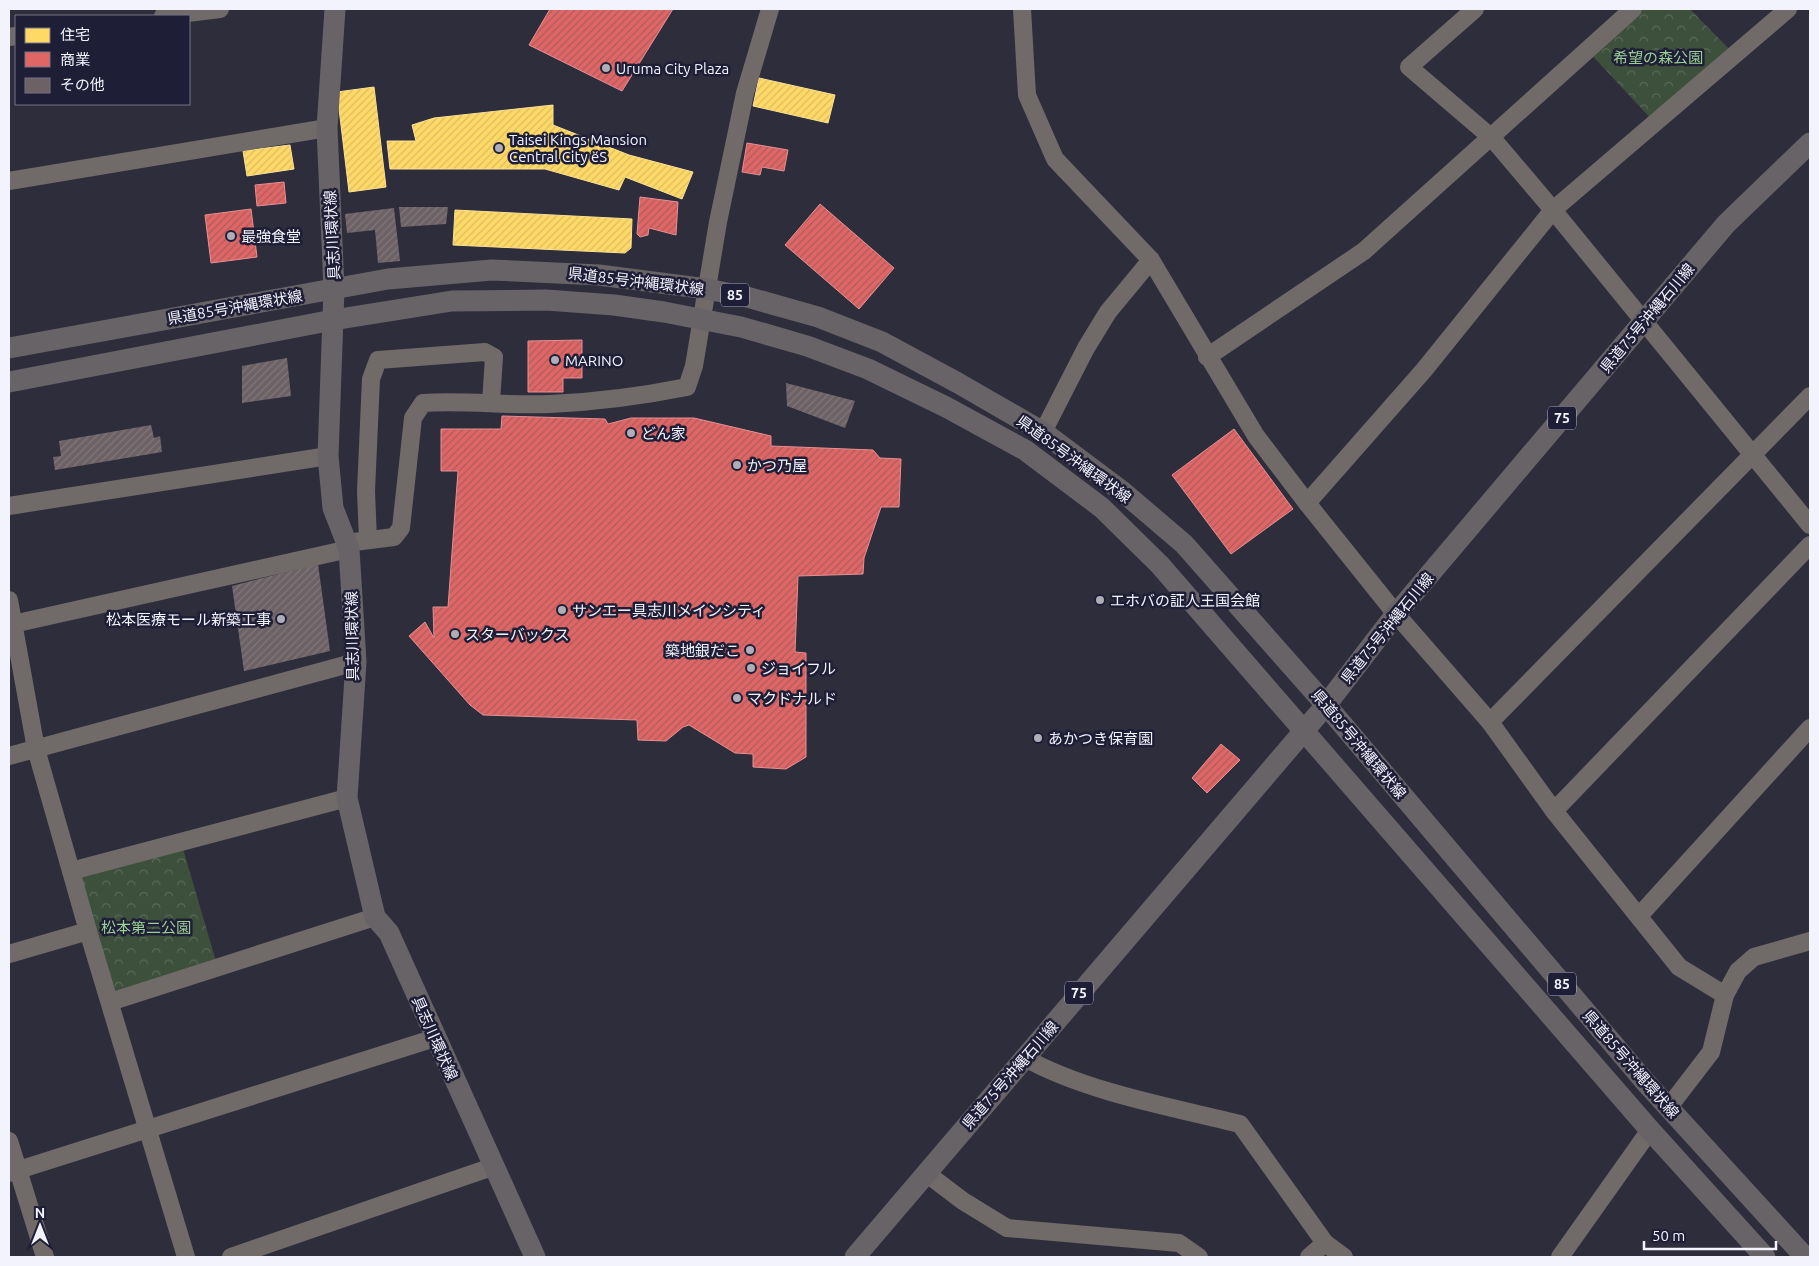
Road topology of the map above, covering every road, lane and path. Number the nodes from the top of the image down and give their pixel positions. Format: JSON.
{"nodes":[{"id":1,"x":220,"y":9,"type":"edge"},
{"id":2,"x":335,"y":9,"type":"edge"},
{"id":3,"x":770,"y":9,"type":"edge"},
{"id":4,"x":1022,"y":9,"type":"edge"},
{"id":5,"x":1475,"y":9,"type":"edge"},
{"id":6,"x":1633,"y":9,"type":"edge"},
{"id":7,"x":1788,"y":9,"type":"edge"},
{"id":8,"x":171,"y":15,"type":"edge"},
{"id":9,"x":327,"y":128,"type":"junction"},
{"id":10,"x":1492,"y":138,"type":"junction"},
{"id":11,"x":1810,"y":143,"type":"edge"},
{"id":12,"x":9,"y":181,"type":"edge"},
{"id":13,"x":1554,"y":210,"type":"junction"},
{"id":14,"x":1151,"y":260,"type":"junction"},
{"id":15,"x":334,"y":289,"type":"junction"},
{"id":16,"x":707,"y":289,"type":"junction"},
{"id":17,"x":333,"y":320,"type":"junction"},
{"id":18,"x":702,"y":320,"type":"junction"},
{"id":19,"x":1644,"y":321,"type":"junction"},
{"id":20,"x":9,"y":348,"type":"edge"},
{"id":21,"x":1207,"y":357,"type":"junction"},
{"id":22,"x":9,"y":382,"type":"edge"},
{"id":23,"x":1810,"y":396,"type":"edge"},
{"id":24,"x":491,"y":402,"type":"junction"},
{"id":25,"x":1043,"y":432,"type":"junction"},
{"id":26,"x":1753,"y":454,"type":"junction"},
{"id":27,"x":328,"y":456,"type":"junction"},
{"id":28,"x":1307,"y":503,"type":"junction"},
{"id":29,"x":9,"y":506,"type":"edge"},
{"id":30,"x":1810,"y":525,"type":"edge"},
{"id":31,"x":368,"y":540,"type":"junction"},
{"id":32,"x":1810,"y":545,"type":"edge"},
{"id":33,"x":348,"y":546,"type":"junction"},
{"id":34,"x":9,"y":600,"type":"edge"},
{"id":35,"x":1396,"y":614,"type":"junction"},
{"id":36,"x":14,"y":624,"type":"junction"},
{"id":37,"x":356,"y":662,"type":"junction"},
{"id":38,"x":1326,"y":705,"type":"junction"},
{"id":39,"x":1490,"y":722,"type":"junction"},
{"id":40,"x":1810,"y":728,"type":"edge"},
{"id":41,"x":1304,"y":729,"type":"junction"},
{"id":42,"x":36,"y":749,"type":"junction"},
{"id":43,"x":9,"y":756,"type":"edge"},
{"id":44,"x":347,"y":798,"type":"junction"},
{"id":45,"x":1554,"y":811,"type":"junction"},
{"id":46,"x":70,"y":871,"type":"junction"},
{"id":47,"x":1639,"y":916,"type":"junction"},
{"id":48,"x":375,"y":917,"type":"junction"},
{"id":49,"x":88,"y":931,"type":"junction"},
{"id":50,"x":1810,"y":941,"type":"edge"},
{"id":51,"x":9,"y":954,"type":"edge"},
{"id":52,"x":1725,"y":995,"type":"junction"},
{"id":53,"x":110,"y":1002,"type":"junction"},
{"id":54,"x":435,"y":1038,"type":"junction"},
{"id":55,"x":1024,"y":1058,"type":"junction"},
{"id":56,"x":1668,"y":1108,"type":"junction"},
{"id":57,"x":148,"y":1129,"type":"junction"},
{"id":58,"x":1650,"y":1130,"type":"junction"},
{"id":59,"x":9,"y":1141,"type":"edge"},
{"id":60,"x":492,"y":1167,"type":"junction"},
{"id":61,"x":13,"y":1172,"type":"edge"},
{"id":62,"x":926,"y":1173,"type":"junction"},
{"id":63,"x":1325,"y":1243,"type":"junction"},
{"id":64,"x":45,"y":1257,"type":"edge"},
{"id":65,"x":186,"y":1257,"type":"edge"},
{"id":66,"x":231,"y":1257,"type":"edge"},
{"id":67,"x":535,"y":1257,"type":"edge"},
{"id":68,"x":854,"y":1257,"type":"edge"},
{"id":69,"x":1199,"y":1257,"type":"edge"},
{"id":70,"x":1310,"y":1257,"type":"edge"},
{"id":71,"x":1344,"y":1257,"type":"edge"},
{"id":72,"x":1560,"y":1257,"type":"edge"},
{"id":73,"x":1765,"y":1257,"type":"edge"},
{"id":74,"x":1805,"y":1257,"type":"edge"}],
"edges":[{"from":1,"to":8,"type":"street"},
{"from":2,"to":9,"type":"main road","name":"具志川環状線"},
{"from":3,"to":16,"type":"street"},
{"from":4,"to":14,"type":"street"},
{"from":5,"to":10,"type":"street"},
{"from":6,"to":10,"type":"street"},
{"from":7,"to":13,"type":"street"},
{"from":9,"to":12,"type":"street"},
{"from":9,"to":15,"type":"main road","name":"具志川環状線"},
{"from":10,"to":13,"type":"street"},
{"from":10,"to":21,"type":"street"},
{"from":11,"to":19,"type":"main road","name":"県道75号沖縄石川線","number":"75"},
{"from":13,"to":19,"type":"street"},
{"from":13,"to":28,"type":"street"},
{"from":14,"to":21,"type":"street"},
{"from":14,"to":25,"type":"street"},
{"from":15,"to":16,"type":"main road","name":"県道85号沖縄環状線","number":"85"},
{"from":15,"to":17,"type":"main road","name":"具志川環状線"},
{"from":15,"to":20,"type":"main road","name":"県道85号沖縄環状線","number":"85"},
{"from":16,"to":18,"type":"street"},
{"from":16,"to":25,"type":"main road","name":"県道85号沖縄環状線","number":"85"},
{"from":17,"to":18,"type":"main road","name":"県道85号沖縄環状線","number":"85"},
{"from":17,"to":22,"type":"main road","name":"県道85号沖縄環状線","number":"85"},
{"from":17,"to":27,"type":"main road","name":"具志川環状線"},
{"from":18,"to":24,"type":"street"},
{"from":18,"to":41,"type":"main road","name":"県道85号沖縄環状線","number":"85"},
{"from":19,"to":26,"type":"street"},
{"from":19,"to":35,"type":"main road","name":"県道75号沖縄石川線","number":"75"},
{"from":21,"to":28,"type":"street"},
{"from":23,"to":26,"type":"street"},
{"from":24,"to":31,"type":"street"},
{"from":24,"to":31,"type":"street"},
{"from":25,"to":38,"type":"main road","name":"県道85号沖縄環状線","number":"85"},
{"from":26,"to":30,"type":"street"},
{"from":26,"to":39,"type":"street"},
{"from":27,"to":29,"type":"street"},
{"from":27,"to":33,"type":"main road","name":"具志川環状線"},
{"from":28,"to":35,"type":"street"},
{"from":31,"to":33,"type":"street"},
{"from":32,"to":45,"type":"street"},
{"from":33,"to":36,"type":"street"},
{"from":33,"to":37,"type":"main road","name":"具志川環状線"},
{"from":34,"to":36,"type":"street"},
{"from":35,"to":38,"type":"main road","name":"県道75号沖縄石川線","number":"75"},
{"from":35,"to":39,"type":"street"},
{"from":36,"to":42,"type":"street"},
{"from":37,"to":42,"type":"street"},
{"from":37,"to":44,"type":"main road","name":"具志川環状線"},
{"from":38,"to":41,"type":"main road","name":"県道75号沖縄石川線","number":"75"},
{"from":38,"to":56,"type":"main road","name":"県道85号沖縄環状線","number":"85"},
{"from":39,"to":45,"type":"street"},
{"from":40,"to":47,"type":"street"},
{"from":41,"to":55,"type":"main road","name":"県道75号沖縄石川線","number":"75"},
{"from":41,"to":58,"type":"main road","name":"県道85号沖縄環状線","number":"85"},
{"from":42,"to":43,"type":"street"},
{"from":42,"to":46,"type":"street"},
{"from":44,"to":46,"type":"street"},
{"from":44,"to":48,"type":"main road","name":"具志川環状線"},
{"from":45,"to":47,"type":"street"},
{"from":46,"to":49,"type":"street"},
{"from":47,"to":52,"type":"street"},
{"from":48,"to":53,"type":"street"},
{"from":48,"to":54,"type":"main road","name":"具志川環状線"},
{"from":49,"to":51,"type":"street"},
{"from":49,"to":53,"type":"street"},
{"from":50,"to":52,"type":"street"},
{"from":52,"to":56,"type":"street"},
{"from":53,"to":57,"type":"street"},
{"from":54,"to":57,"type":"street"},
{"from":54,"to":60,"type":"main road","name":"具志川環状線"},
{"from":55,"to":62,"type":"main road","name":"県道75号沖縄石川線","number":"75"},
{"from":55,"to":63,"type":"street"},
{"from":56,"to":74,"type":"main road","name":"県道85号沖縄環状線","number":"85"},
{"from":57,"to":61,"type":"street"},
{"from":57,"to":65,"type":"street"},
{"from":58,"to":72,"type":"street"},
{"from":58,"to":73,"type":"main road","name":"県道85号沖縄環状線","number":"85"},
{"from":59,"to":61,"type":"street"},
{"from":60,"to":66,"type":"street"},
{"from":60,"to":67,"type":"main road","name":"具志川環状線"},
{"from":61,"to":64,"type":"street"},
{"from":62,"to":68,"type":"main road","name":"県道75号沖縄石川線","number":"75"},
{"from":62,"to":69,"type":"street"},
{"from":63,"to":70,"type":"street"},
{"from":63,"to":71,"type":"street"}]}
